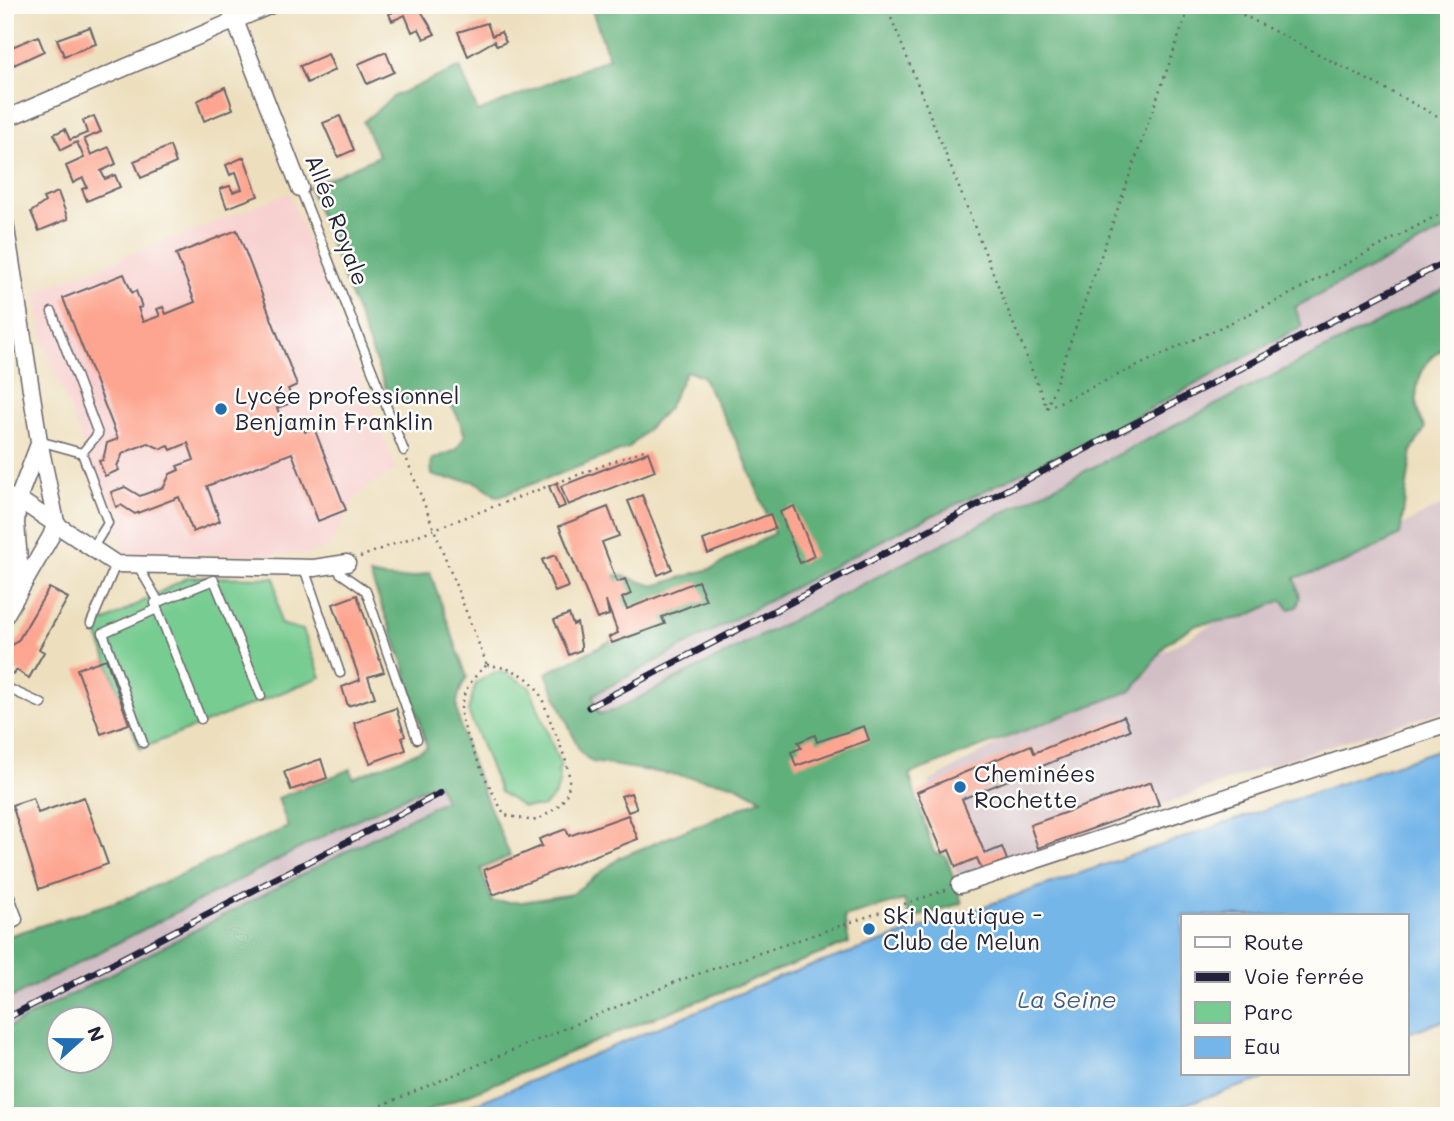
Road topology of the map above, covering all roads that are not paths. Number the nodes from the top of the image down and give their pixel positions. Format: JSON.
{"nodes":[{"id":1,"x":229,"y":5,"type":"edge"},
{"id":2,"x":271,"y":5,"type":"edge"},
{"id":3,"x":236,"y":21,"type":"junction"},
{"id":4,"x":5,"y":119,"type":"edge"},
{"id":5,"x":300,"y":188,"type":"joint"},
{"id":6,"x":5,"y":222,"type":"edge"},
{"id":7,"x":52,"y":312,"type":"dead end"},
{"id":8,"x":39,"y":441,"type":"junction"},
{"id":9,"x":404,"y":451,"type":"road end"},
{"id":10,"x":82,"y":453,"type":"junction"},
{"id":11,"x":12,"y":497,"type":"edge"},
{"id":12,"x":55,"y":522,"type":"junction"},
{"id":13,"x":92,"y":549,"type":"junction"},
{"id":14,"x":116,"y":564,"type":"junction"},
{"id":15,"x":342,"y":564,"type":"joint"},
{"id":16,"x":138,"y":566,"type":"junction"},
{"id":17,"x":304,"y":568,"type":"junction"},
{"id":18,"x":21,"y":587,"type":"junction"},
{"id":19,"x":158,"y":605,"type":"junction"},
{"id":20,"x":5,"y":616,"type":"edge"},
{"id":21,"x":91,"y":623,"type":"dead end"},
{"id":22,"x":340,"y":673,"type":"dead end"},
{"id":23,"x":5,"y":687,"type":"edge"},
{"id":24,"x":261,"y":696,"type":"dead end"},
{"id":25,"x":42,"y":704,"type":"dead end"},
{"id":26,"x":201,"y":719,"type":"dead end"},
{"id":27,"x":1449,"y":724,"type":"edge"},
{"id":28,"x":417,"y":739,"type":"dead end"},
{"id":29,"x":143,"y":744,"type":"dead end"},
{"id":30,"x":960,"y":885,"type":"road end"},
{"id":31,"x":5,"y":895,"type":"edge"},
{"id":32,"x":5,"y":923,"type":"edge"}],
"edges":[{"from":1,"to":3,"type":"street","name":"Allée Royale"},
{"from":2,"to":3,"type":"street"},
{"from":3,"to":4,"type":"street"},
{"from":3,"to":5,"type":"street","name":"Allée Royale"},
{"from":5,"to":9,"type":"lane","name":"Allée Royale"},
{"from":6,"to":8,"type":"street"},
{"from":7,"to":10,"type":"lane"},
{"from":8,"to":10,"type":"lane"},
{"from":8,"to":11,"type":"street"},
{"from":8,"to":12,"type":"street"},
{"from":10,"to":13,"type":"lane"},
{"from":11,"to":12,"type":"street"},
{"from":11,"to":18,"type":"street"},
{"from":12,"to":13,"type":"street"},
{"from":12,"to":18,"type":"street"},
{"from":13,"to":14,"type":"street"},
{"from":14,"to":16,"type":"street"},
{"from":14,"to":21,"type":"lane"},
{"from":15,"to":17,"type":"street"},
{"from":15,"to":28,"type":"lane"},
{"from":16,"to":17,"type":"street"},
{"from":16,"to":19,"type":"lane"},
{"from":17,"to":22,"type":"lane"},
{"from":18,"to":20,"type":"street"},
{"from":19,"to":24,"type":"lane"},
{"from":19,"to":26,"type":"lane"},
{"from":19,"to":29,"type":"lane"},
{"from":23,"to":25,"type":"lane"},
{"from":27,"to":30,"type":"street"},
{"from":31,"to":32,"type":"street"}]}
